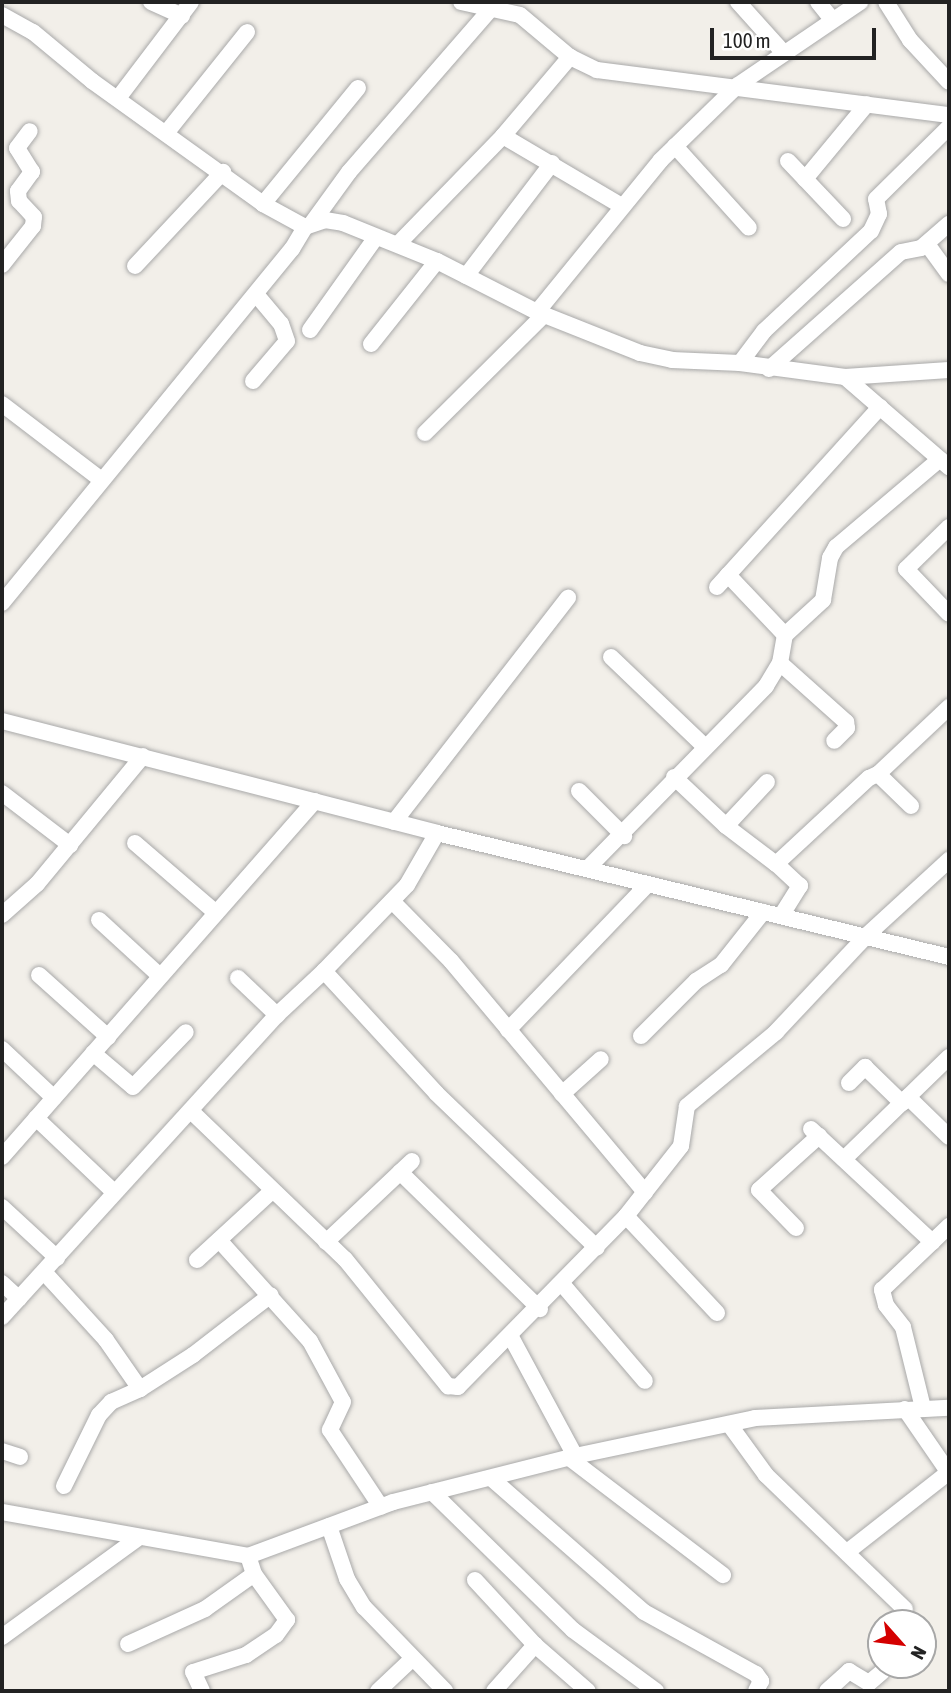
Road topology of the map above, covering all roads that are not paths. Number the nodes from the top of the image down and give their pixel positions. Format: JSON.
{"nodes":[{"id":1,"x":151,"y":2,"type":"edge"},
{"id":2,"x":191,"y":2,"type":"edge"},
{"id":3,"x":461,"y":2,"type":"edge"},
{"id":4,"x":738,"y":2,"type":"edge"},
{"id":5,"x":818,"y":2,"type":"edge"},
{"id":6,"x":860,"y":2,"type":"edge"},
{"id":7,"x":886,"y":2,"type":"edge"},
{"id":8,"x":494,"y":4,"type":"edge"},
{"id":9,"x":2,"y":15,"type":"edge"},
{"id":10,"x":182,"y":16,"type":"junction"},
{"id":11,"x":832,"y":19,"type":"junction"},
{"id":12,"x":247,"y":32,"type":"dead end"},
{"id":13,"x":783,"y":52,"type":"junction"},
{"id":14,"x":570,"y":57,"type":"junction"},
{"id":15,"x":949,"y":82,"type":"edge"},
{"id":16,"x":738,"y":85,"type":"junction"},
{"id":17,"x":358,"y":88,"type":"dead end"},
{"id":18,"x":119,"y":97,"type":"junction"},
{"id":19,"x":867,"y":104,"type":"junction"},
{"id":20,"x":949,"y":114,"type":"edge"},
{"id":21,"x":949,"y":127,"type":"edge"},
{"id":22,"x":30,"y":131,"type":"dead end"},
{"id":23,"x":167,"y":132,"type":"junction"},
{"id":24,"x":503,"y":136,"type":"junction"},
{"id":25,"x":675,"y":146,"type":"junction"},
{"id":26,"x":788,"y":162,"type":"dead end"},
{"id":27,"x":552,"y":163,"type":"junction"},
{"id":28,"x":223,"y":172,"type":"junction"},
{"id":29,"x":805,"y":179,"type":"junction"},
{"id":30,"x":263,"y":204,"type":"junction"},
{"id":31,"x":622,"y":206,"type":"junction"},
{"id":32,"x":843,"y":219,"type":"dead end"},
{"id":33,"x":949,"y":224,"type":"edge"},
{"id":34,"x":309,"y":225,"type":"junction"},
{"id":35,"x":749,"y":228,"type":"dead end"},
{"id":36,"x":376,"y":237,"type":"junction"},
{"id":37,"x":398,"y":244,"type":"junction"},
{"id":38,"x":928,"y":244,"type":"junction"},
{"id":39,"x":437,"y":261,"type":"junction"},
{"id":40,"x":2,"y":265,"type":"edge"},
{"id":41,"x":135,"y":266,"type":"dead end"},
{"id":42,"x":949,"y":274,"type":"edge"},
{"id":43,"x":466,"y":276,"type":"junction"},
{"id":44,"x":256,"y":294,"type":"junction"},
{"id":45,"x":540,"y":313,"type":"junction"},
{"id":46,"x":310,"y":330,"type":"dead end"},
{"id":47,"x":371,"y":344,"type":"dead end"},
{"id":48,"x":740,"y":363,"type":"junction"},
{"id":49,"x":769,"y":369,"type":"junction"},
{"id":50,"x":949,"y":370,"type":"edge"},
{"id":51,"x":845,"y":377,"type":"junction"},
{"id":52,"x":253,"y":381,"type":"dead end"},
{"id":53,"x":2,"y":404,"type":"edge"},
{"id":54,"x":880,"y":407,"type":"junction"},
{"id":55,"x":425,"y":433,"type":"dead end"},
{"id":56,"x":944,"y":463,"type":"edge"},
{"id":57,"x":100,"y":479,"type":"junction"},
{"id":58,"x":949,"y":527,"type":"edge"},
{"id":59,"x":568,"y":598,"type":"dead end"},
{"id":60,"x":2,"y":603,"type":"edge"},
{"id":61,"x":949,"y":614,"type":"edge"},
{"id":62,"x":785,"y":635,"type":"junction"},
{"id":63,"x":611,"y":657,"type":"dead end"},
{"id":64,"x":780,"y":663,"type":"junction"},
{"id":65,"x":949,"y":707,"type":"edge"},
{"id":66,"x":2,"y":721,"type":"edge"},
{"id":67,"x":834,"y":741,"type":"dead end"},
{"id":68,"x":704,"y":746,"type":"junction"},
{"id":69,"x":143,"y":757,"type":"junction"},
{"id":70,"x":878,"y":774,"type":"junction"},
{"id":71,"x":674,"y":777,"type":"junction"},
{"id":72,"x":767,"y":782,"type":"dead end"},
{"id":73,"x":579,"y":791,"type":"dead end"},
{"id":74,"x":2,"y":793,"type":"edge"},
{"id":75,"x":315,"y":801,"type":"junction"},
{"id":76,"x":911,"y":806,"type":"dead end"},
{"id":77,"x":394,"y":822,"type":"junction"},
{"id":78,"x":726,"y":827,"type":"junction"},
{"id":79,"x":437,"y":833,"type":"junction"},
{"id":80,"x":624,"y":836,"type":"junction"},
{"id":81,"x":135,"y":843,"type":"dead end"},
{"id":82,"x":70,"y":845,"type":"junction"},
{"id":83,"x":949,"y":860,"type":"edge"},
{"id":84,"x":776,"y":864,"type":"junction"},
{"id":85,"x":587,"y":869,"type":"junction"},
{"id":86,"x":648,"y":884,"type":"junction"},
{"id":87,"x":392,"y":901,"type":"junction"},
{"id":88,"x":763,"y":912,"type":"junction"},
{"id":89,"x":216,"y":913,"type":"junction"},
{"id":90,"x":2,"y":915,"type":"edge"},
{"id":91,"x":781,"y":916,"type":"junction"},
{"id":92,"x":99,"y":920,"type":"dead end"},
{"id":93,"x":866,"y":936,"type":"junction"},
{"id":94,"x":949,"y":957,"type":"edge"},
{"id":95,"x":324,"y":971,"type":"junction"},
{"id":96,"x":39,"y":975,"type":"dead end"},
{"id":97,"x":160,"y":976,"type":"junction"},
{"id":98,"x":238,"y":978,"type":"dead end"},
{"id":99,"x":277,"y":1015,"type":"junction"},
{"id":100,"x":508,"y":1030,"type":"junction"},
{"id":101,"x":186,"y":1032,"type":"dead end"},
{"id":102,"x":641,"y":1036,"type":"dead end"},
{"id":103,"x":108,"y":1037,"type":"junction"},
{"id":104,"x":2,"y":1049,"type":"edge"},
{"id":105,"x":93,"y":1053,"type":"junction"},
{"id":106,"x":949,"y":1057,"type":"edge"},
{"id":107,"x":601,"y":1059,"type":"dead end"},
{"id":108,"x":849,"y":1083,"type":"dead end"},
{"id":109,"x":562,"y":1094,"type":"junction"},
{"id":110,"x":54,"y":1098,"type":"junction"},
{"id":111,"x":905,"y":1100,"type":"junction"},
{"id":112,"x":192,"y":1112,"type":"junction"},
{"id":113,"x":36,"y":1118,"type":"junction"},
{"id":114,"x":949,"y":1137,"type":"edge"},
{"id":115,"x":2,"y":1157,"type":"edge"},
{"id":116,"x":845,"y":1158,"type":"junction"},
{"id":117,"x":272,"y":1191,"type":"junction"},
{"id":118,"x":114,"y":1192,"type":"junction"},
{"id":119,"x":645,"y":1192,"type":"junction"},
{"id":120,"x":2,"y":1207,"type":"edge"},
{"id":121,"x":626,"y":1216,"type":"junction"},
{"id":122,"x":949,"y":1226,"type":"edge"},
{"id":123,"x":796,"y":1228,"type":"dead end"},
{"id":124,"x":219,"y":1240,"type":"junction"},
{"id":125,"x":326,"y":1242,"type":"junction"},
{"id":126,"x":932,"y":1242,"type":"junction"},
{"id":127,"x":597,"y":1248,"type":"junction"},
{"id":128,"x":57,"y":1258,"type":"junction"},
{"id":129,"x":197,"y":1260,"type":"dead end"},
{"id":130,"x":44,"y":1272,"type":"junction"},
{"id":131,"x":2,"y":1283,"type":"edge"},
{"id":132,"x":563,"y":1284,"type":"junction"},
{"id":133,"x":271,"y":1295,"type":"junction"},
{"id":134,"x":19,"y":1298,"type":"junction"},
{"id":135,"x":540,"y":1309,"type":"junction"},
{"id":136,"x":717,"y":1313,"type":"dead end"},
{"id":137,"x":2,"y":1317,"type":"edge"},
{"id":138,"x":511,"y":1337,"type":"junction"},
{"id":139,"x":645,"y":1381,"type":"dead end"},
{"id":140,"x":140,"y":1389,"type":"junction"},
{"id":141,"x":923,"y":1408,"type":"junction"},
{"id":142,"x":949,"y":1408,"type":"edge"},
{"id":143,"x":905,"y":1409,"type":"junction"},
{"id":144,"x":729,"y":1424,"type":"junction"},
{"id":145,"x":2,"y":1451,"type":"edge"},
{"id":146,"x":571,"y":1456,"type":"junction"},
{"id":147,"x":20,"y":1457,"type":"dead end"},
{"id":148,"x":949,"y":1473,"type":"edge"},
{"id":149,"x":491,"y":1478,"type":"junction"},
{"id":150,"x":64,"y":1486,"type":"dead end"},
{"id":151,"x":432,"y":1492,"type":"junction"},
{"id":152,"x":381,"y":1507,"type":"junction"},
{"id":153,"x":2,"y":1512,"type":"edge"},
{"id":154,"x":329,"y":1526,"type":"junction"},
{"id":155,"x":137,"y":1539,"type":"junction"},
{"id":156,"x":847,"y":1552,"type":"junction"},
{"id":157,"x":248,"y":1556,"type":"junction"},
{"id":158,"x":254,"y":1574,"type":"junction"},
{"id":159,"x":723,"y":1575,"type":"dead end"},
{"id":160,"x":475,"y":1580,"type":"dead end"},
{"id":161,"x":905,"y":1609,"type":"dead end"},
{"id":162,"x":2,"y":1637,"type":"edge"},
{"id":163,"x":128,"y":1644,"type":"dead end"},
{"id":164,"x":535,"y":1645,"type":"junction"},
{"id":165,"x":412,"y":1659,"type":"junction"},
{"id":166,"x":874,"y":1679,"type":"edge"},
{"id":167,"x":436,"y":1688,"type":"edge"},
{"id":168,"x":202,"y":1691,"type":"edge"},
{"id":169,"x":378,"y":1691,"type":"edge"},
{"id":170,"x":494,"y":1691,"type":"edge"},
{"id":171,"x":588,"y":1691,"type":"edge"},
{"id":172,"x":656,"y":1691,"type":"edge"},
{"id":173,"x":756,"y":1691,"type":"edge"},
{"id":174,"x":827,"y":1691,"type":"edge"}],
"edges":[{"from":1,"to":10,"type":"street"},
{"from":2,"to":10,"type":"street"},
{"from":3,"to":8,"type":"street"},
{"from":4,"to":13,"type":"street"},
{"from":5,"to":11,"type":"street"},
{"from":6,"to":11,"type":"street"},
{"from":7,"to":15,"type":"street"},
{"from":8,"to":14,"type":"street"},
{"from":8,"to":34,"type":"street"},
{"from":9,"to":18,"type":"street"},
{"from":10,"to":18,"type":"street"},
{"from":11,"to":13,"type":"street"},
{"from":12,"to":23,"type":"street"},
{"from":13,"to":16,"type":"street"},
{"from":14,"to":16,"type":"street"},
{"from":14,"to":24,"type":"street"},
{"from":16,"to":19,"type":"street"},
{"from":16,"to":25,"type":"street"},
{"from":17,"to":30,"type":"street"},
{"from":18,"to":23,"type":"street"},
{"from":19,"to":20,"type":"street"},
{"from":19,"to":29,"type":"street"},
{"from":21,"to":48,"type":"street"},
{"from":22,"to":40,"type":"street"},
{"from":23,"to":28,"type":"street"},
{"from":24,"to":27,"type":"street"},
{"from":24,"to":37,"type":"street"},
{"from":25,"to":31,"type":"street"},
{"from":25,"to":35,"type":"street"},
{"from":26,"to":29,"type":"street"},
{"from":27,"to":31,"type":"street"},
{"from":27,"to":43,"type":"street"},
{"from":28,"to":30,"type":"street"},
{"from":28,"to":41,"type":"street"},
{"from":29,"to":32,"type":"street"},
{"from":30,"to":34,"type":"street"},
{"from":31,"to":45,"type":"street"},
{"from":33,"to":38,"type":"street"},
{"from":34,"to":36,"type":"street"},
{"from":34,"to":44,"type":"street"},
{"from":36,"to":37,"type":"street"},
{"from":36,"to":46,"type":"street"},
{"from":37,"to":39,"type":"street"},
{"from":38,"to":42,"type":"street"},
{"from":38,"to":49,"type":"street"},
{"from":39,"to":43,"type":"street"},
{"from":39,"to":47,"type":"street"},
{"from":43,"to":45,"type":"street"},
{"from":44,"to":52,"type":"street"},
{"from":44,"to":57,"type":"street"},
{"from":45,"to":48,"type":"street"},
{"from":45,"to":55,"type":"street"},
{"from":48,"to":49,"type":"street"},
{"from":49,"to":51,"type":"street"},
{"from":50,"to":51,"type":"street"},
{"from":51,"to":54,"type":"street"},
{"from":53,"to":57,"type":"street"},
{"from":54,"to":56,"type":"street"},
{"from":54,"to":62,"type":"street"},
{"from":56,"to":62,"type":"street"},
{"from":57,"to":60,"type":"street"},
{"from":58,"to":61,"type":"street"},
{"from":59,"to":77,"type":"street"},
{"from":62,"to":64,"type":"street"},
{"from":63,"to":68,"type":"street"},
{"from":64,"to":67,"type":"street"},
{"from":64,"to":68,"type":"street"},
{"from":65,"to":70,"type":"street"},
{"from":66,"to":69,"type":"street"},
{"from":68,"to":71,"type":"street"},
{"from":69,"to":75,"type":"street"},
{"from":69,"to":82,"type":"street"},
{"from":70,"to":76,"type":"street"},
{"from":70,"to":84,"type":"street"},
{"from":71,"to":78,"type":"street"},
{"from":71,"to":80,"type":"street"},
{"from":72,"to":78,"type":"street"},
{"from":73,"to":80,"type":"street"},
{"from":74,"to":82,"type":"street"},
{"from":75,"to":77,"type":"street"},
{"from":75,"to":89,"type":"street"},
{"from":77,"to":79,"type":"street"},
{"from":78,"to":84,"type":"street"},
{"from":79,"to":85,"type":"street"},
{"from":79,"to":87,"type":"street"},
{"from":80,"to":85,"type":"street"},
{"from":81,"to":89,"type":"street"},
{"from":82,"to":90,"type":"street"},
{"from":83,"to":93,"type":"street"},
{"from":84,"to":91,"type":"street"},
{"from":85,"to":86,"type":"street"},
{"from":86,"to":88,"type":"street"},
{"from":86,"to":100,"type":"street"},
{"from":87,"to":95,"type":"street"},
{"from":87,"to":100,"type":"street"},
{"from":88,"to":91,"type":"street"},
{"from":88,"to":102,"type":"street"},
{"from":89,"to":97,"type":"street"},
{"from":91,"to":93,"type":"street"},
{"from":92,"to":97,"type":"street"},
{"from":93,"to":94,"type":"street"},
{"from":93,"to":119,"type":"street"},
{"from":95,"to":99,"type":"street"},
{"from":95,"to":127,"type":"street"},
{"from":96,"to":103,"type":"street"},
{"from":97,"to":103,"type":"street"},
{"from":98,"to":99,"type":"street"},
{"from":99,"to":112,"type":"street"},
{"from":100,"to":109,"type":"street"},
{"from":101,"to":105,"type":"street"},
{"from":103,"to":105,"type":"street"},
{"from":104,"to":110,"type":"street"},
{"from":105,"to":110,"type":"street"},
{"from":106,"to":111,"type":"street"},
{"from":107,"to":109,"type":"street"},
{"from":108,"to":111,"type":"street"},
{"from":109,"to":119,"type":"street"},
{"from":110,"to":113,"type":"street"},
{"from":111,"to":114,"type":"street"},
{"from":111,"to":116,"type":"street"},
{"from":112,"to":117,"type":"street"},
{"from":112,"to":118,"type":"street"},
{"from":113,"to":115,"type":"street"},
{"from":113,"to":118,"type":"street"},
{"from":116,"to":123,"type":"street"},
{"from":116,"to":126,"type":"street"},
{"from":117,"to":124,"type":"street"},
{"from":117,"to":125,"type":"street"},
{"from":118,"to":128,"type":"street"},
{"from":119,"to":121,"type":"street"},
{"from":120,"to":128,"type":"street"},
{"from":121,"to":127,"type":"street"},
{"from":121,"to":136,"type":"street"},
{"from":122,"to":126,"type":"street"},
{"from":124,"to":129,"type":"street"},
{"from":124,"to":133,"type":"street"},
{"from":125,"to":135,"type":"street"},
{"from":125,"to":138,"type":"street"},
{"from":126,"to":141,"type":"street"},
{"from":127,"to":132,"type":"street"},
{"from":128,"to":130,"type":"street"},
{"from":130,"to":134,"type":"street"},
{"from":130,"to":140,"type":"street"},
{"from":131,"to":134,"type":"street"},
{"from":132,"to":135,"type":"street"},
{"from":132,"to":139,"type":"street"},
{"from":133,"to":140,"type":"street"},
{"from":133,"to":152,"type":"street"},
{"from":134,"to":137,"type":"street"},
{"from":135,"to":138,"type":"street"},
{"from":138,"to":146,"type":"street"},
{"from":140,"to":150,"type":"street"},
{"from":141,"to":142,"type":"street"},
{"from":141,"to":143,"type":"street"},
{"from":143,"to":144,"type":"street"},
{"from":143,"to":148,"type":"street"},
{"from":144,"to":146,"type":"street"},
{"from":144,"to":156,"type":"street"},
{"from":145,"to":147,"type":"street"},
{"from":146,"to":149,"type":"street"},
{"from":146,"to":159,"type":"street"},
{"from":148,"to":156,"type":"street"},
{"from":149,"to":151,"type":"street"},
{"from":149,"to":173,"type":"street"},
{"from":151,"to":152,"type":"street"},
{"from":151,"to":172,"type":"street"},
{"from":152,"to":154,"type":"street"},
{"from":153,"to":155,"type":"street"},
{"from":154,"to":157,"type":"street"},
{"from":154,"to":165,"type":"street"},
{"from":155,"to":157,"type":"street"},
{"from":155,"to":162,"type":"street"},
{"from":156,"to":161,"type":"street"},
{"from":157,"to":158,"type":"street"},
{"from":158,"to":163,"type":"street"},
{"from":158,"to":168,"type":"street"},
{"from":160,"to":164,"type":"street"},
{"from":164,"to":170,"type":"street"},
{"from":164,"to":171,"type":"street"},
{"from":165,"to":167,"type":"street"},
{"from":165,"to":169,"type":"street"},
{"from":166,"to":174,"type":"street"}]}
